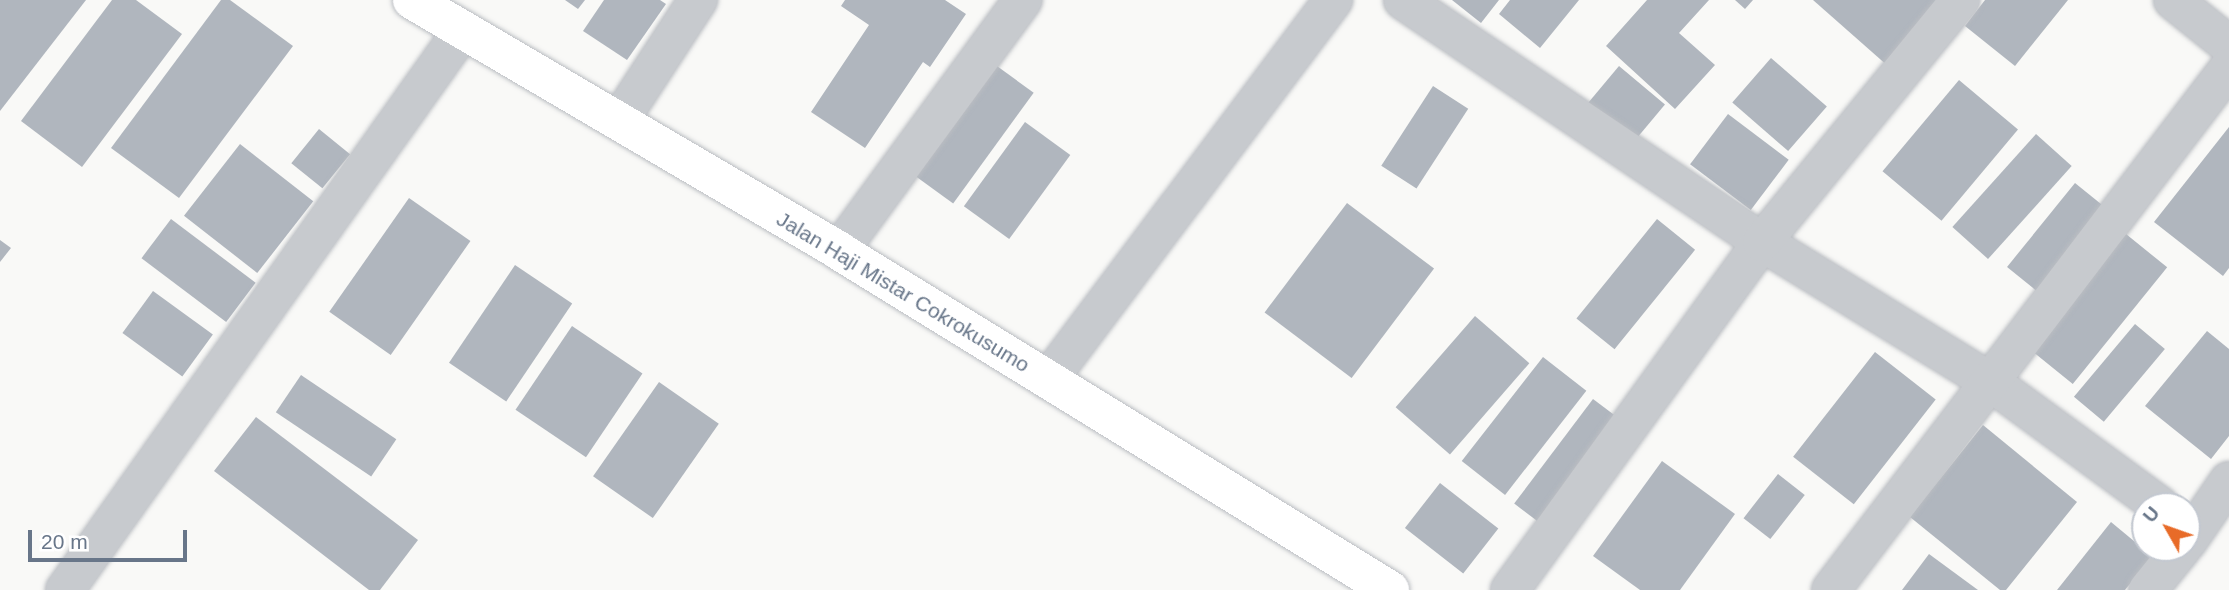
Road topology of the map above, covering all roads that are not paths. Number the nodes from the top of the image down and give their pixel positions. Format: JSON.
{"nodes":[{"id":1,"x":412,"y":0,"type":"edge"},
{"id":2,"x":698,"y":0,"type":"edge"},
{"id":3,"x":1023,"y":0,"type":"edge"},
{"id":4,"x":1333,"y":0,"type":"edge"},
{"id":5,"x":1403,"y":0,"type":"edge"},
{"id":6,"x":1960,"y":0,"type":"edge"},
{"id":7,"x":2174,"y":0,"type":"edge"},
{"id":8,"x":464,"y":30,"type":"junction"},
{"id":9,"x":2229,"y":45,"type":"edge"},
{"id":10,"x":2229,"y":68,"type":"edge"},
{"id":11,"x":619,"y":121,"type":"junction"},
{"id":12,"x":1762,"y":242,"type":"junction"},
{"id":13,"x":839,"y":251,"type":"junction"},
{"id":14,"x":1048,"y":380,"type":"junction"},
{"id":15,"x":1992,"y":383,"type":"junction"},
{"id":16,"x":2229,"y":481,"type":"edge"},
{"id":17,"x":2141,"y":492,"type":"edge"},
{"id":18,"x":2201,"y":519,"type":"edge"},
{"id":19,"x":2169,"y":562,"type":"edge"},
{"id":20,"x":65,"y":590,"type":"edge"},
{"id":21,"x":1390,"y":590,"type":"edge"},
{"id":22,"x":1510,"y":590,"type":"edge"},
{"id":23,"x":1831,"y":590,"type":"edge"},
{"id":24,"x":2148,"y":590,"type":"edge"}],
"edges":[{"from":1,"to":8,"type":"main road","name":"Jalan Haji Mistar Cokrokusumo"},
{"from":2,"to":11,"type":"street"},
{"from":3,"to":13,"type":"street"},
{"from":4,"to":14,"type":"street"},
{"from":5,"to":12,"type":"street"},
{"from":6,"to":12,"type":"street"},
{"from":7,"to":9,"type":"street"},
{"from":8,"to":11,"type":"main road","name":"Jalan Haji Mistar Cokrokusumo"},
{"from":8,"to":20,"type":"street"},
{"from":10,"to":15,"type":"street"},
{"from":11,"to":13,"type":"main road","name":"Jalan Haji Mistar Cokrokusumo"},
{"from":12,"to":15,"type":"street"},
{"from":12,"to":22,"type":"street"},
{"from":13,"to":14,"type":"main road","name":"Jalan Haji Mistar Cokrokusumo"},
{"from":14,"to":21,"type":"main road","name":"Jalan Haji Mistar Cokrokusumo"},
{"from":15,"to":17,"type":"street"},
{"from":15,"to":23,"type":"street"},
{"from":16,"to":18,"type":"street"},
{"from":19,"to":24,"type":"street"}]}
